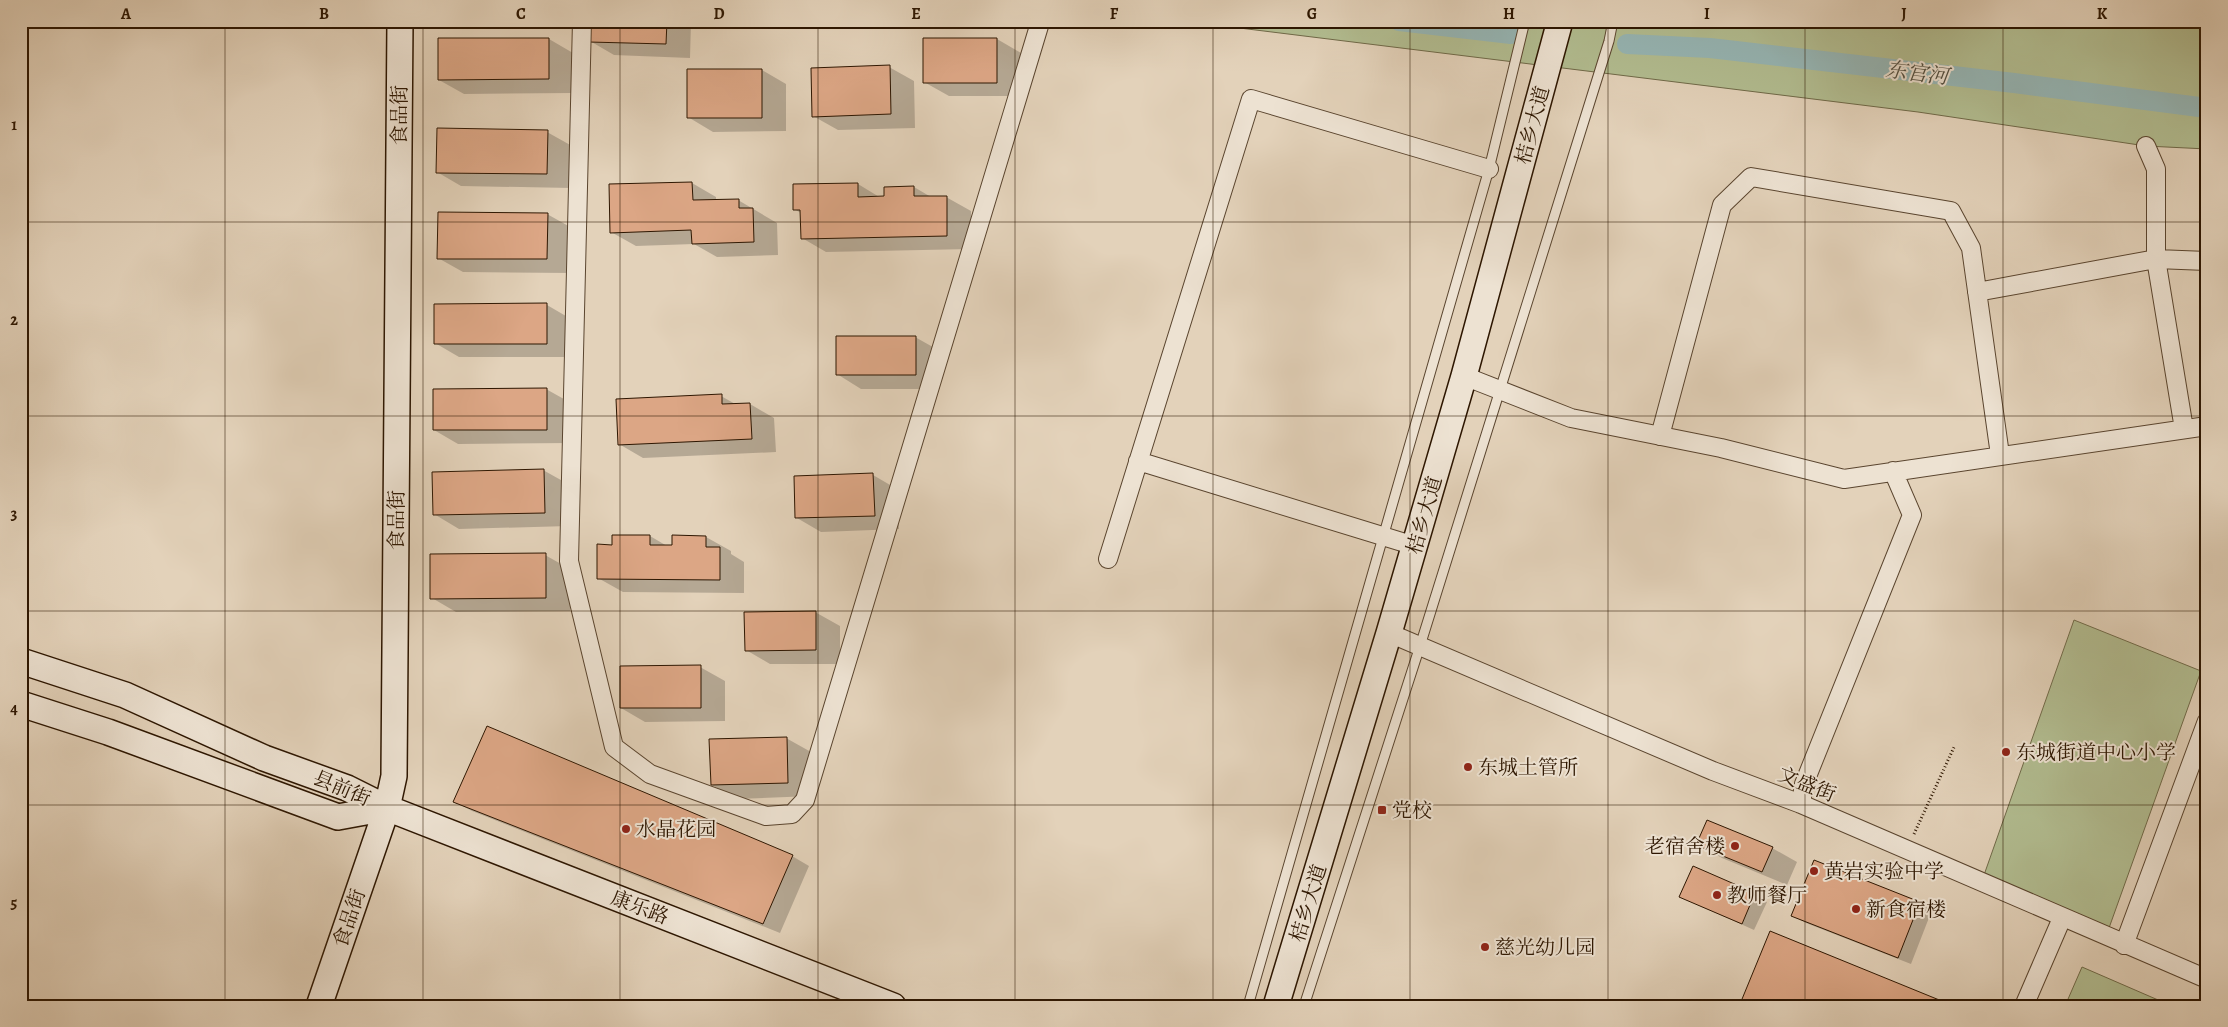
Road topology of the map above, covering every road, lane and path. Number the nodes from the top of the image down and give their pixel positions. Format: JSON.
{"nodes":[{"id":1,"x":400,"y":21,"type":"edge"},
{"id":2,"x":582,"y":21,"type":"edge"},
{"id":3,"x":1034,"y":21,"type":"edge"},
{"id":4,"x":1525,"y":21,"type":"edge"},
{"id":5,"x":1560,"y":21,"type":"edge"},
{"id":6,"x":1613,"y":21,"type":"edge"},
{"id":7,"x":2146,"y":146,"type":"dead end"},
{"id":8,"x":1490,"y":169,"type":"junction"},
{"id":9,"x":2156,"y":258,"type":"junction"},
{"id":10,"x":2207,"y":261,"type":"edge"},
{"id":11,"x":1977,"y":292,"type":"junction"},
{"id":12,"x":1464,"y":376,"type":"junction"},
{"id":13,"x":1500,"y":390,"type":"junction"},
{"id":14,"x":2207,"y":426,"type":"edge"},
{"id":15,"x":2184,"y":429,"type":"junction"},
{"id":16,"x":1660,"y":436,"type":"junction"},
{"id":17,"x":2000,"y":454,"type":"junction"},
{"id":18,"x":1138,"y":461,"type":"junction"},
{"id":19,"x":1893,"y":471,"type":"junction"},
{"id":20,"x":1383,"y":537,"type":"junction"},
{"id":21,"x":1415,"y":546,"type":"junction"},
{"id":22,"x":1108,"y":559,"type":"dead end"},
{"id":23,"x":1389,"y":633,"type":"junction"},
{"id":24,"x":1420,"y":646,"type":"junction"},
{"id":25,"x":21,"y":661,"type":"edge"},
{"id":26,"x":21,"y":704,"type":"edge"},
{"id":27,"x":2207,"y":721,"type":"edge"},
{"id":28,"x":1955,"y":745,"type":"dead end"},
{"id":29,"x":1801,"y":804,"type":"junction"},
{"id":30,"x":387,"y":808,"type":"junction"},
{"id":31,"x":1906,"y":850,"type":"junction"},
{"id":32,"x":2062,"y":918,"type":"junction"},
{"id":33,"x":2124,"y":944,"type":"junction"},
{"id":34,"x":2207,"y":979,"type":"edge"},
{"id":35,"x":319,"y":1006,"type":"edge"},
{"id":36,"x":893,"y":1006,"type":"edge"},
{"id":37,"x":1248,"y":1006,"type":"edge"},
{"id":38,"x":1276,"y":1006,"type":"edge"},
{"id":39,"x":1304,"y":1006,"type":"edge"},
{"id":40,"x":2024,"y":1006,"type":"edge"}],
"edges":[{"from":1,"to":30,"type":"street","name":"食品街"},
{"from":2,"to":3,"type":"street"},
{"from":4,"to":8,"type":"lane"},
{"from":5,"to":12,"type":"street","name":"桔乡大道"},
{"from":6,"to":13,"type":"lane"},
{"from":7,"to":9,"type":"street"},
{"from":8,"to":18,"type":"street"},
{"from":8,"to":20,"type":"lane"},
{"from":9,"to":10,"type":"street"},
{"from":9,"to":11,"type":"street"},
{"from":9,"to":15,"type":"street"},
{"from":11,"to":16,"type":"street"},
{"from":11,"to":17,"type":"street"},
{"from":12,"to":13,"type":"street"},
{"from":12,"to":21,"type":"street","name":"桔乡大道"},
{"from":13,"to":16,"type":"street"},
{"from":13,"to":24,"type":"lane"},
{"from":14,"to":15,"type":"street"},
{"from":15,"to":17,"type":"street"},
{"from":16,"to":19,"type":"street"},
{"from":17,"to":19,"type":"street"},
{"from":18,"to":20,"type":"street"},
{"from":18,"to":22,"type":"street"},
{"from":19,"to":29,"type":"street"},
{"from":20,"to":21,"type":"street"},
{"from":20,"to":37,"type":"lane"},
{"from":21,"to":23,"type":"street","name":"桔乡大道"},
{"from":23,"to":24,"type":"street","name":"文盛街"},
{"from":23,"to":38,"type":"street","name":"桔乡大道"},
{"from":24,"to":29,"type":"street","name":"文盛街"},
{"from":24,"to":39,"type":"lane"},
{"from":25,"to":30,"type":"street","name":"县前街"},
{"from":26,"to":30,"type":"street","name":"县前街"},
{"from":27,"to":33,"type":"street"},
{"from":28,"to":31,"type":"path"},
{"from":29,"to":31,"type":"street","name":"文盛街"},
{"from":30,"to":35,"type":"street","name":"食品街"},
{"from":30,"to":36,"type":"street","name":"康乐路"},
{"from":31,"to":32,"type":"street","name":"文盛街"},
{"from":32,"to":33,"type":"street","name":"文盛街"},
{"from":32,"to":40,"type":"street"},
{"from":33,"to":34,"type":"street","name":"文盛街"}]}
